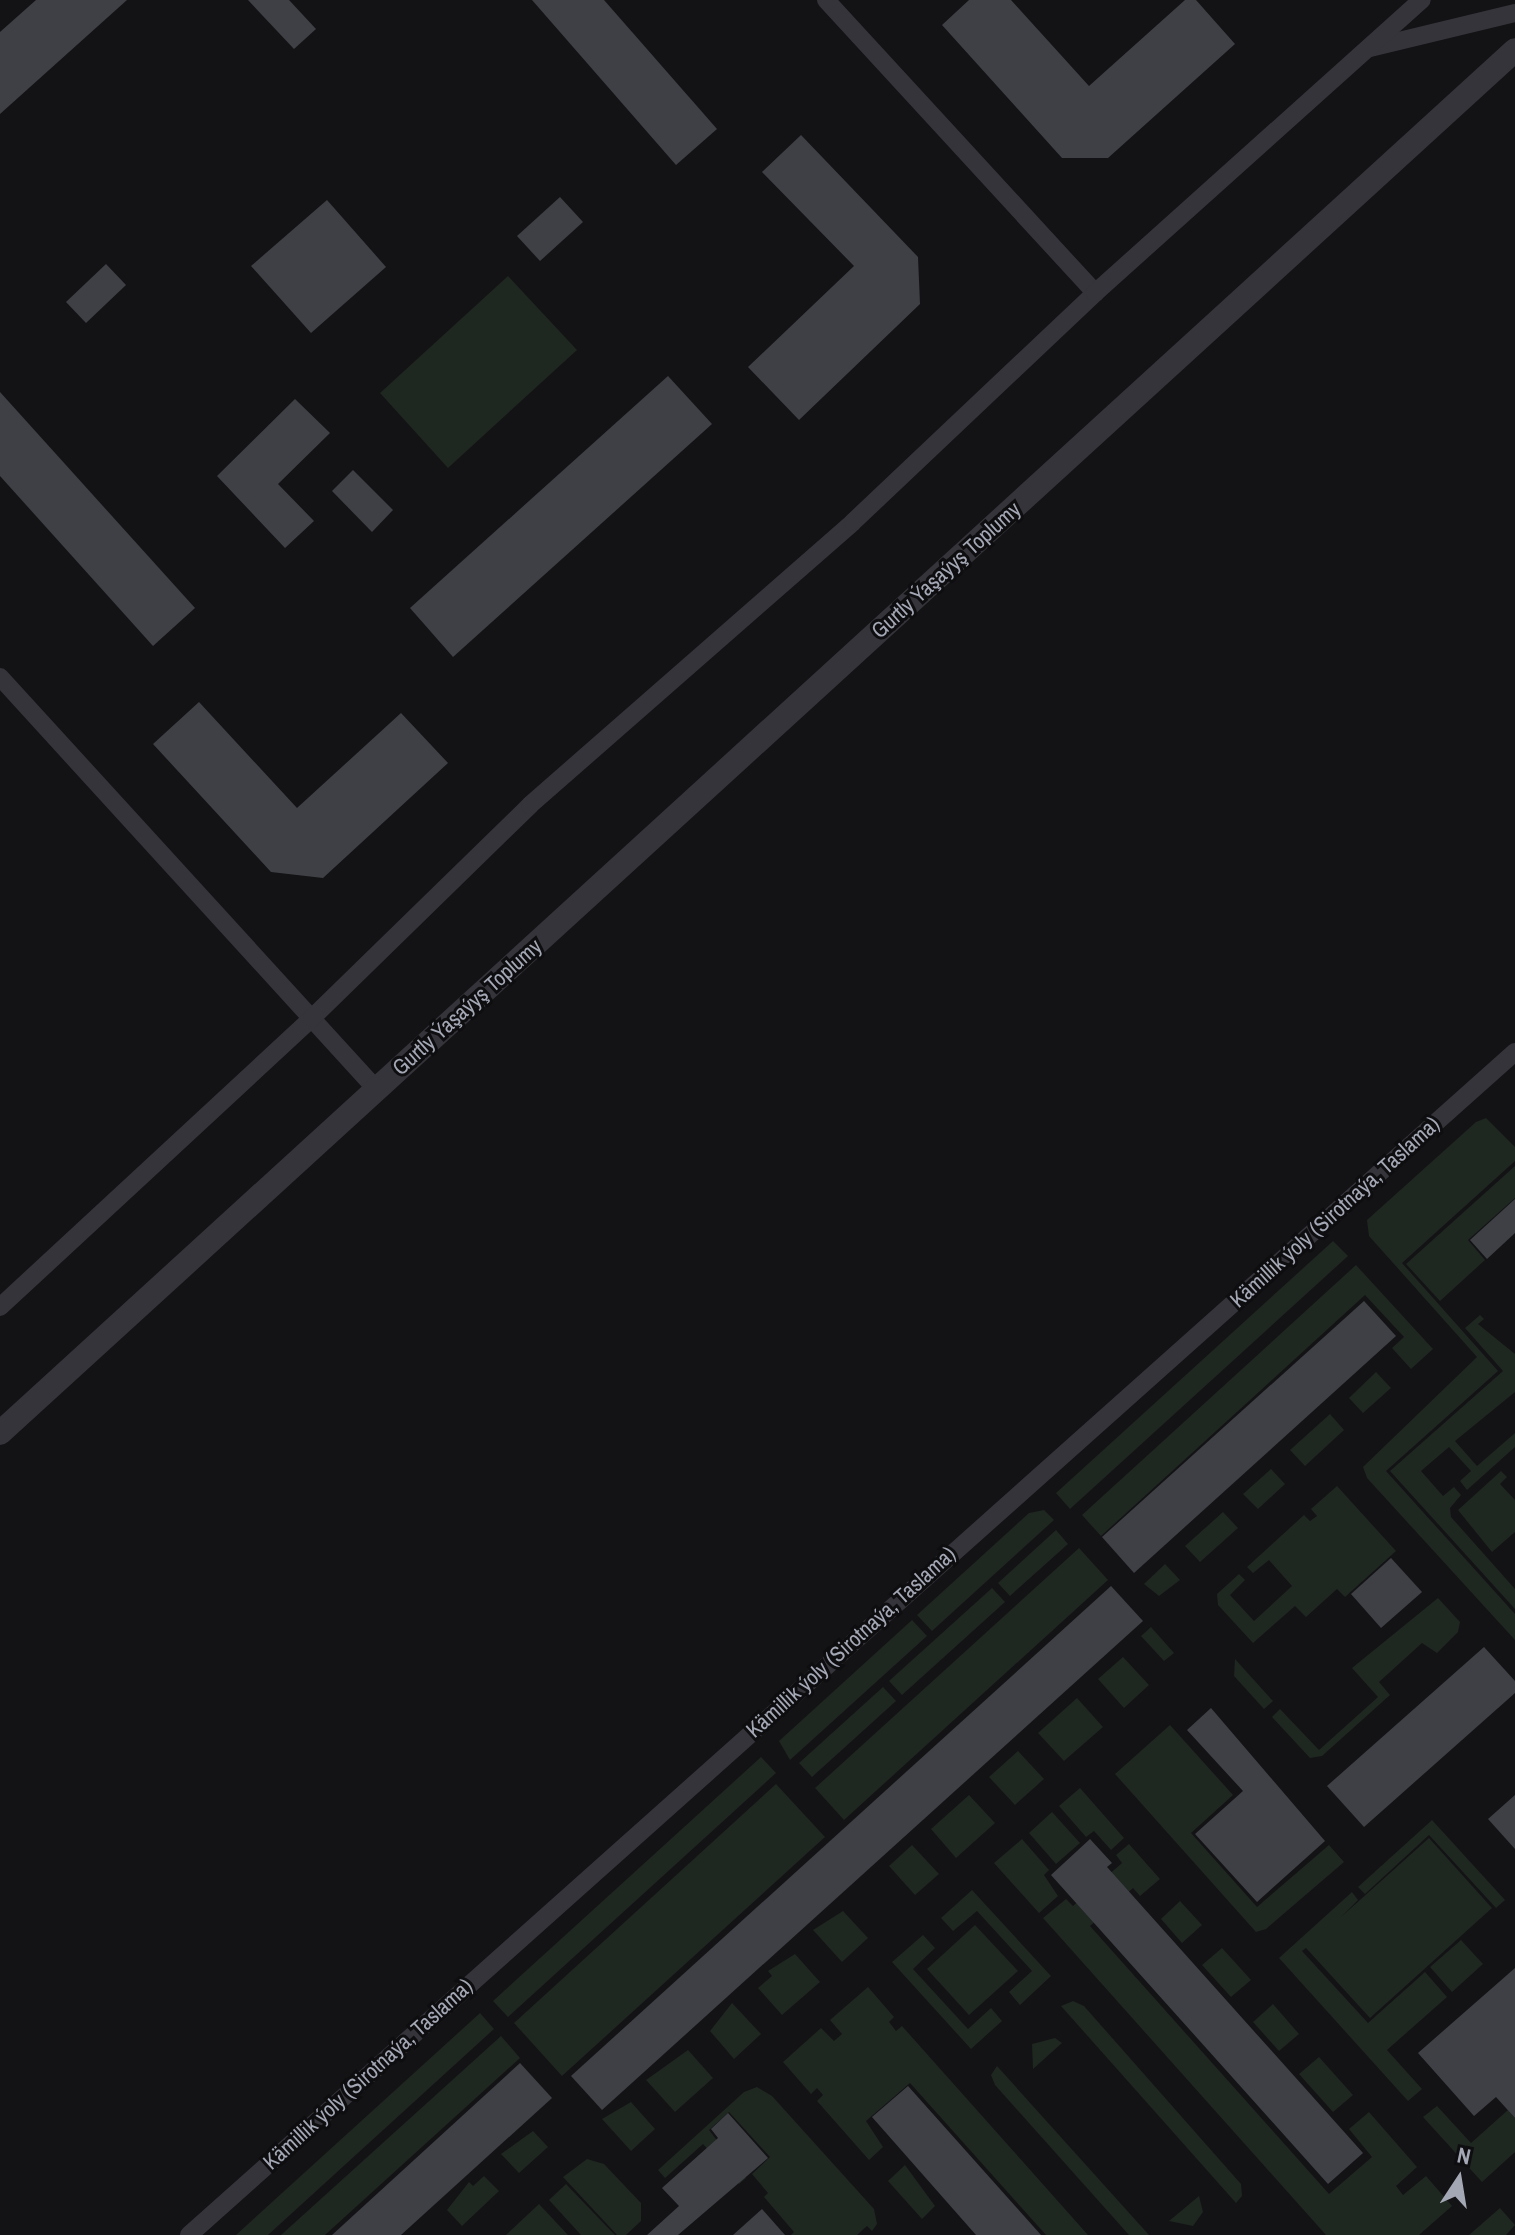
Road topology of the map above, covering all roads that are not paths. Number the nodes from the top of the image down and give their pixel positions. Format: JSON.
{"nodes":[{"id":1,"x":826,"y":0,"type":"edge"},
{"id":2,"x":1422,"y":0,"type":"edge"},
{"id":3,"x":1515,"y":13,"type":"edge"},
{"id":4,"x":1368,"y":49,"type":"junction"},
{"id":5,"x":1515,"y":50,"type":"edge"},
{"id":6,"x":1095,"y":293,"type":"junction"},
{"id":7,"x":0,"y":677,"type":"edge"},
{"id":8,"x":312,"y":1018,"type":"junction"},
{"id":9,"x":1515,"y":1052,"type":"edge"},
{"id":10,"x":377,"y":1090,"type":"junction"},
{"id":11,"x":0,"y":1307,"type":"edge"},
{"id":12,"x":3,"y":1426,"type":"edge"},
{"id":13,"x":189,"y":2235,"type":"edge"}],
"edges":[{"from":1,"to":6,"type":"street"},
{"from":2,"to":4,"type":"street"},
{"from":3,"to":4,"type":"street"},
{"from":4,"to":6,"type":"street"},
{"from":5,"to":10,"type":"street","name":"Gurtly Ýaşaýyş Toplumy"},
{"from":6,"to":8,"type":"street"},
{"from":7,"to":8,"type":"street","name":"Gurtly Ýaşaýyş Toplumy"},
{"from":8,"to":10,"type":"street","name":"Gurtly Ýaşaýyş Toplumy"},
{"from":8,"to":11,"type":"street"},
{"from":9,"to":13,"type":"street","name":"Kämillik ýoly (Sirotnaýa, Taslama)"},
{"from":10,"to":12,"type":"street","name":"Gurtly Ýaşaýyş Toplumy"}]}
